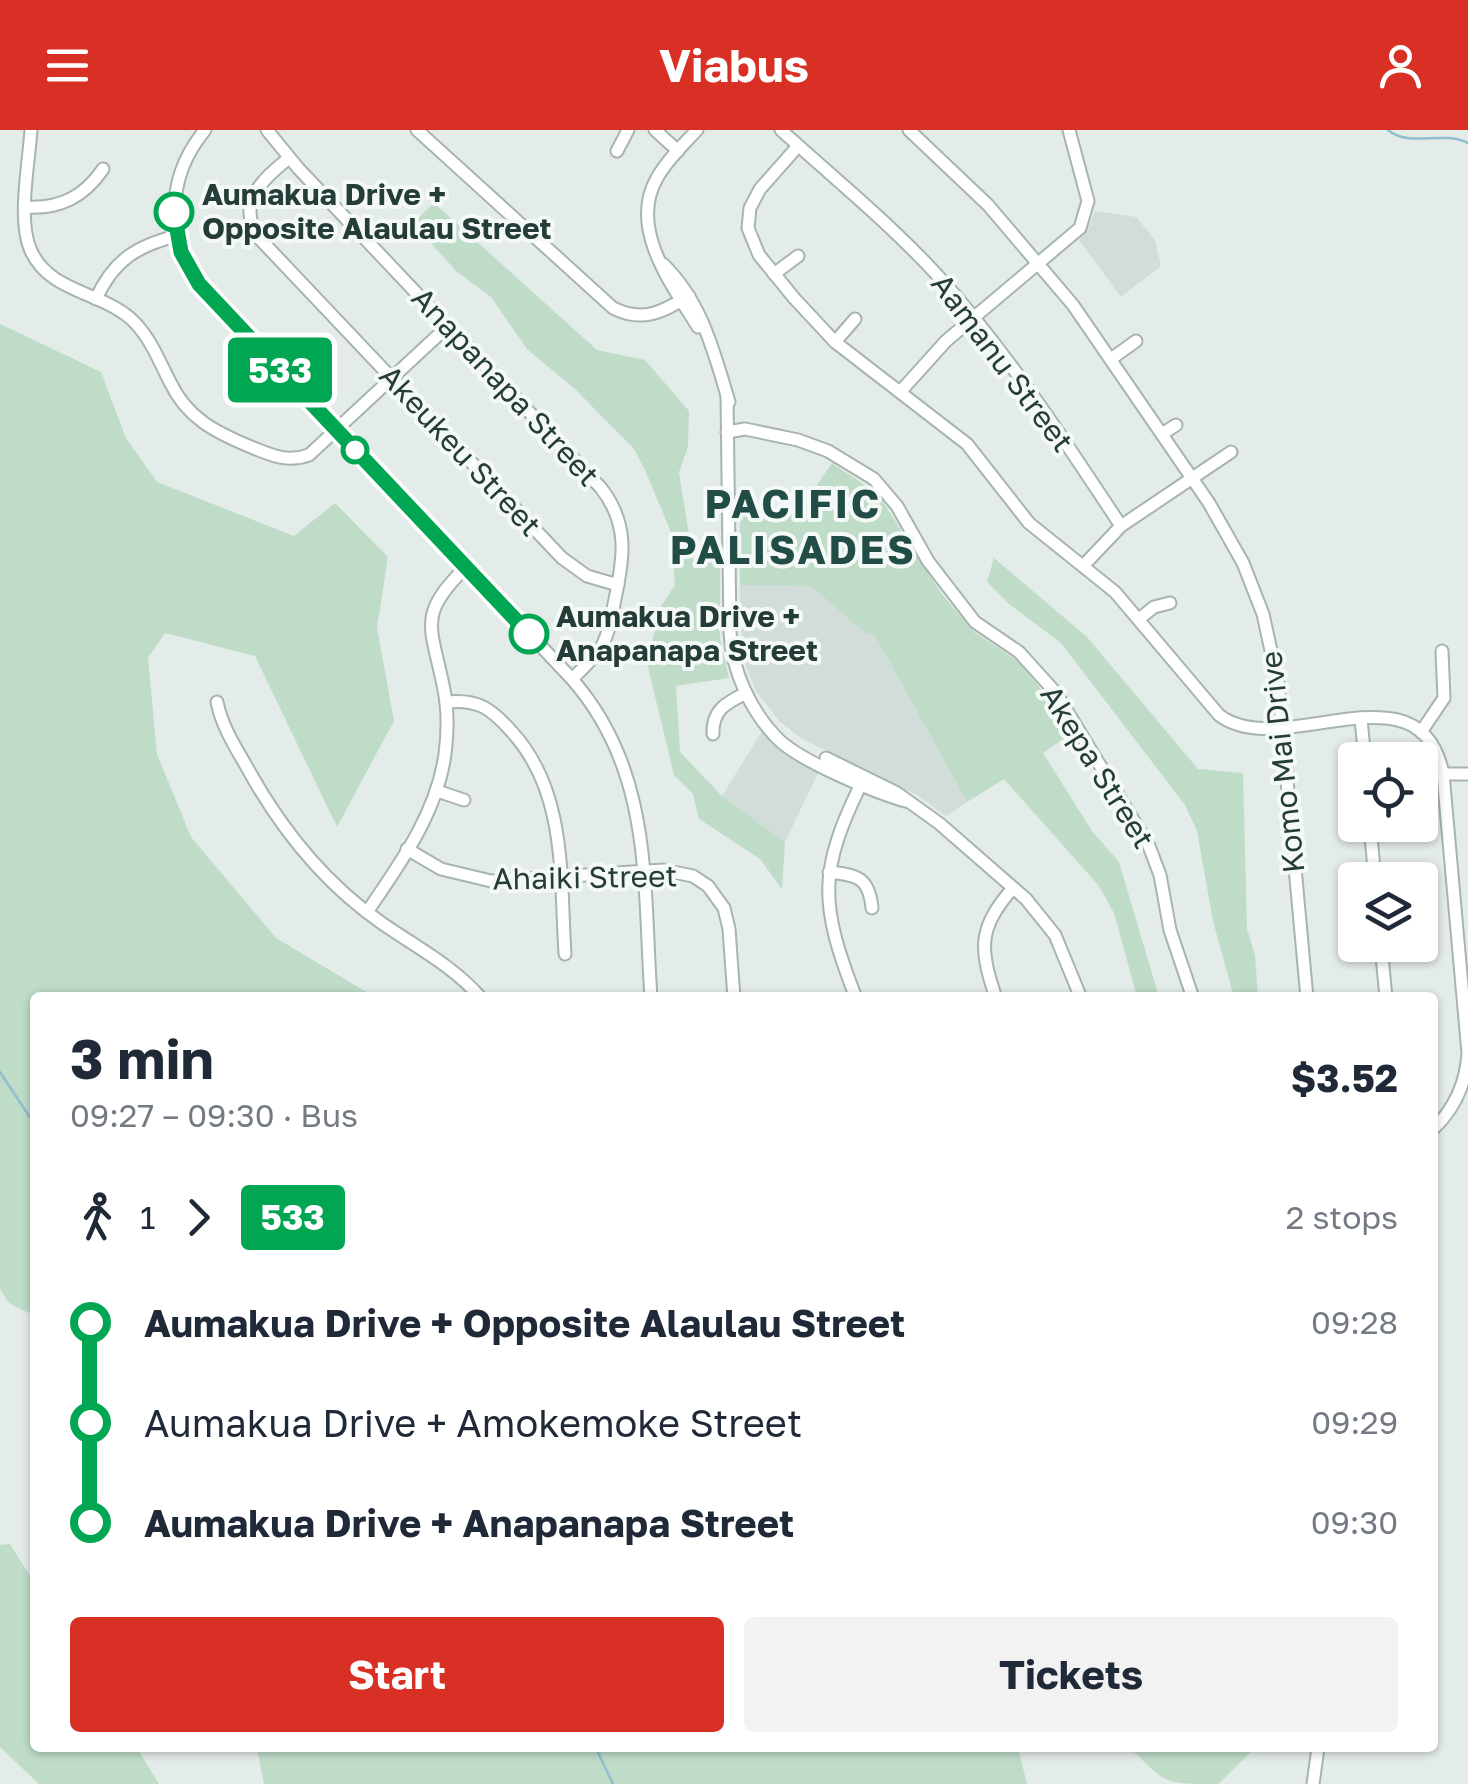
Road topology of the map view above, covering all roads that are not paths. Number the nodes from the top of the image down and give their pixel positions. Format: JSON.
{"nodes":[{"id":1,"x":31,"y":130,"type":"edge"},
{"id":2,"x":205,"y":130,"type":"edge"},
{"id":3,"x":267,"y":130,"type":"edge"},
{"id":4,"x":417,"y":130,"type":"edge"},
{"id":5,"x":628,"y":130,"type":"edge"},
{"id":6,"x":655,"y":130,"type":"edge"},
{"id":7,"x":697,"y":130,"type":"edge"},
{"id":8,"x":780,"y":130,"type":"edge"},
{"id":9,"x":909,"y":130,"type":"edge"},
{"id":10,"x":1070,"y":130,"type":"edge"},
{"id":11,"x":798,"y":146,"type":"junction"},
{"id":12,"x":678,"y":151,"type":"junction"},
{"id":13,"x":617,"y":152,"type":"dead end"},
{"id":14,"x":289,"y":158,"type":"junction"},
{"id":15,"x":103,"y":169,"type":"dead end"},
{"id":16,"x":26,"y":207,"type":"junction"},
{"id":17,"x":176,"y":236,"type":"junction"},
{"id":18,"x":798,"y":256,"type":"dead end"},
{"id":19,"x":1040,"y":263,"type":"junction"},
{"id":20,"x":774,"y":274,"type":"junction"},
{"id":21,"x":685,"y":298,"type":"junction"},
{"id":22,"x":96,"y":299,"type":"junction"},
{"id":23,"x":974,"y":318,"type":"junction"},
{"id":24,"x":855,"y":319,"type":"dead end"},
{"id":25,"x":448,"y":326,"type":"junction"},
{"id":26,"x":835,"y":342,"type":"junction"},
{"id":27,"x":1136,"y":342,"type":"dead end"},
{"id":28,"x":1111,"y":359,"type":"junction"},
{"id":29,"x":392,"y":379,"type":"junction"},
{"id":30,"x":900,"y":392,"type":"junction"},
{"id":31,"x":1176,"y":425,"type":"dead end"},
{"id":32,"x":337,"y":431,"type":"junction"},
{"id":33,"x":732,"y":432,"type":"junction"},
{"id":34,"x":1162,"y":434,"type":"junction"},
{"id":35,"x":1230,"y":452,"type":"dead end"},
{"id":36,"x":1192,"y":478,"type":"junction"},
{"id":37,"x":1121,"y":526,"type":"junction"},
{"id":38,"x":1084,"y":566,"type":"junction"},
{"id":39,"x":466,"y":567,"type":"junction"},
{"id":40,"x":618,"y":584,"type":"junction"},
{"id":41,"x":1170,"y":603,"type":"dead end"},
{"id":42,"x":1139,"y":619,"type":"junction"},
{"id":43,"x":1442,"y":652,"type":"dead end"},
{"id":44,"x":572,"y":679,"type":"junction"},
{"id":45,"x":746,"y":693,"type":"junction"},
{"id":46,"x":218,"y":702,"type":"dead end"},
{"id":47,"x":446,"y":702,"type":"junction"},
{"id":48,"x":1361,"y":719,"type":"junction"},
{"id":49,"x":1282,"y":726,"type":"junction"},
{"id":50,"x":1421,"y":732,"type":"junction"},
{"id":51,"x":713,"y":734,"type":"dead end"},
{"id":52,"x":1363,"y":742,"type":"edge"},
{"id":53,"x":1443,"y":774,"type":"junction"},
{"id":54,"x":1468,"y":774,"type":"edge"},
{"id":55,"x":863,"y":780,"type":"junction"},
{"id":56,"x":437,"y":790,"type":"junction"},
{"id":57,"x":464,"y":800,"type":"dead end"},
{"id":58,"x":407,"y":849,"type":"junction"},
{"id":59,"x":642,"y":872,"type":"junction"},
{"id":60,"x":829,"y":872,"type":"junction"},
{"id":61,"x":560,"y":878,"type":"junction"},
{"id":62,"x":1460,"y":887,"type":"edge"},
{"id":63,"x":1014,"y":888,"type":"junction"},
{"id":64,"x":872,"y":908,"type":"dead end"},
{"id":65,"x":367,"y":912,"type":"junction"},
{"id":66,"x":565,"y":954,"type":"dead end"},
{"id":67,"x":1383,"y":962,"type":"edge"},
{"id":68,"x":478,"y":992,"type":"edge"},
{"id":69,"x":651,"y":992,"type":"edge"},
{"id":70,"x":734,"y":992,"type":"edge"},
{"id":71,"x":854,"y":992,"type":"edge"},
{"id":72,"x":994,"y":992,"type":"edge"},
{"id":73,"x":1079,"y":992,"type":"edge"},
{"id":74,"x":1191,"y":992,"type":"edge"},
{"id":75,"x":1305,"y":992,"type":"edge"},
{"id":76,"x":1385,"y":992,"type":"edge"},
{"id":77,"x":1462,"y":1102,"type":"edge"},
{"id":78,"x":1438,"y":1124,"type":"edge"},
{"id":79,"x":1317,"y":1752,"type":"edge"},
{"id":80,"x":1313,"y":1784,"type":"edge"}],
"edges":[{"from":1,"to":16,"type":"street"},
{"from":2,"to":17,"type":"street"},
{"from":3,"to":14,"type":"street","name":"Anapanapa Street"},
{"from":4,"to":21,"type":"street"},
{"from":5,"to":13,"type":"street"},
{"from":6,"to":12,"type":"street"},
{"from":7,"to":12,"type":"street"},
{"from":8,"to":11,"type":"street","name":"Aamanu Street"},
{"from":9,"to":19,"type":"street","name":"Komo Mai Drive"},
{"from":10,"to":19,"type":"street"},
{"from":11,"to":20,"type":"street"},
{"from":11,"to":23,"type":"street","name":"Aamanu Street"},
{"from":12,"to":21,"type":"street"},
{"from":14,"to":25,"type":"street","name":"Anapanapa Street"},
{"from":14,"to":29,"type":"street","name":"Akeukeu Street"},
{"from":15,"to":16,"type":"street"},
{"from":16,"to":22,"type":"street"},
{"from":17,"to":22,"type":"street"},
{"from":17,"to":32,"type":"street"},
{"from":18,"to":20,"type":"street"},
{"from":19,"to":23,"type":"street"},
{"from":19,"to":28,"type":"street","name":"Komo Mai Drive"},
{"from":20,"to":26,"type":"street"},
{"from":21,"to":33,"type":"street"},
{"from":22,"to":32,"type":"street"},
{"from":23,"to":30,"type":"street"},
{"from":23,"to":37,"type":"street","name":"Aamanu Street"},
{"from":24,"to":26,"type":"street"},
{"from":25,"to":29,"type":"street"},
{"from":25,"to":40,"type":"street","name":"Anapanapa Street"},
{"from":26,"to":30,"type":"street"},
{"from":27,"to":28,"type":"street"},
{"from":28,"to":34,"type":"street","name":"Komo Mai Drive"},
{"from":29,"to":32,"type":"street"},
{"from":29,"to":40,"type":"street","name":"Akeukeu Street"},
{"from":30,"to":38,"type":"street"},
{"from":31,"to":34,"type":"street"},
{"from":32,"to":39,"type":"street"},
{"from":33,"to":45,"type":"street"},
{"from":33,"to":74,"type":"street","name":"Akepa Street"},
{"from":34,"to":36,"type":"street","name":"Komo Mai Drive"},
{"from":35,"to":36,"type":"street"},
{"from":36,"to":37,"type":"street"},
{"from":36,"to":49,"type":"street","name":"Komo Mai Drive"},
{"from":37,"to":38,"type":"street"},
{"from":38,"to":42,"type":"street"},
{"from":39,"to":44,"type":"street"},
{"from":39,"to":47,"type":"street"},
{"from":40,"to":44,"type":"street","name":"Anapanapa Street"},
{"from":41,"to":42,"type":"street"},
{"from":42,"to":49,"type":"street"},
{"from":43,"to":50,"type":"street"},
{"from":44,"to":59,"type":"street"},
{"from":45,"to":51,"type":"street"},
{"from":45,"to":55,"type":"street"},
{"from":46,"to":65,"type":"street"},
{"from":47,"to":56,"type":"street"},
{"from":47,"to":61,"type":"street"},
{"from":48,"to":49,"type":"street"},
{"from":48,"to":50,"type":"street"},
{"from":48,"to":52,"type":"street"},
{"from":49,"to":75,"type":"street","name":"Komo Mai Drive"},
{"from":50,"to":53,"type":"street"},
{"from":53,"to":54,"type":"street"},
{"from":53,"to":62,"type":"street"},
{"from":55,"to":60,"type":"street"},
{"from":55,"to":63,"type":"street"},
{"from":56,"to":57,"type":"street"},
{"from":56,"to":58,"type":"street"},
{"from":58,"to":61,"type":"street","name":"Ahaiki Street"},
{"from":58,"to":65,"type":"street"},
{"from":59,"to":61,"type":"street","name":"Ahaiki Street"},
{"from":59,"to":69,"type":"street"},
{"from":59,"to":70,"type":"street","name":"Ahaiki Street"},
{"from":60,"to":64,"type":"street"},
{"from":60,"to":71,"type":"street"},
{"from":61,"to":66,"type":"street"},
{"from":62,"to":77,"type":"street"},
{"from":63,"to":72,"type":"street"},
{"from":63,"to":73,"type":"street"},
{"from":65,"to":68,"type":"street"},
{"from":67,"to":76,"type":"street"},
{"from":77,"to":78,"type":"street"},
{"from":79,"to":80,"type":"street"}]}
